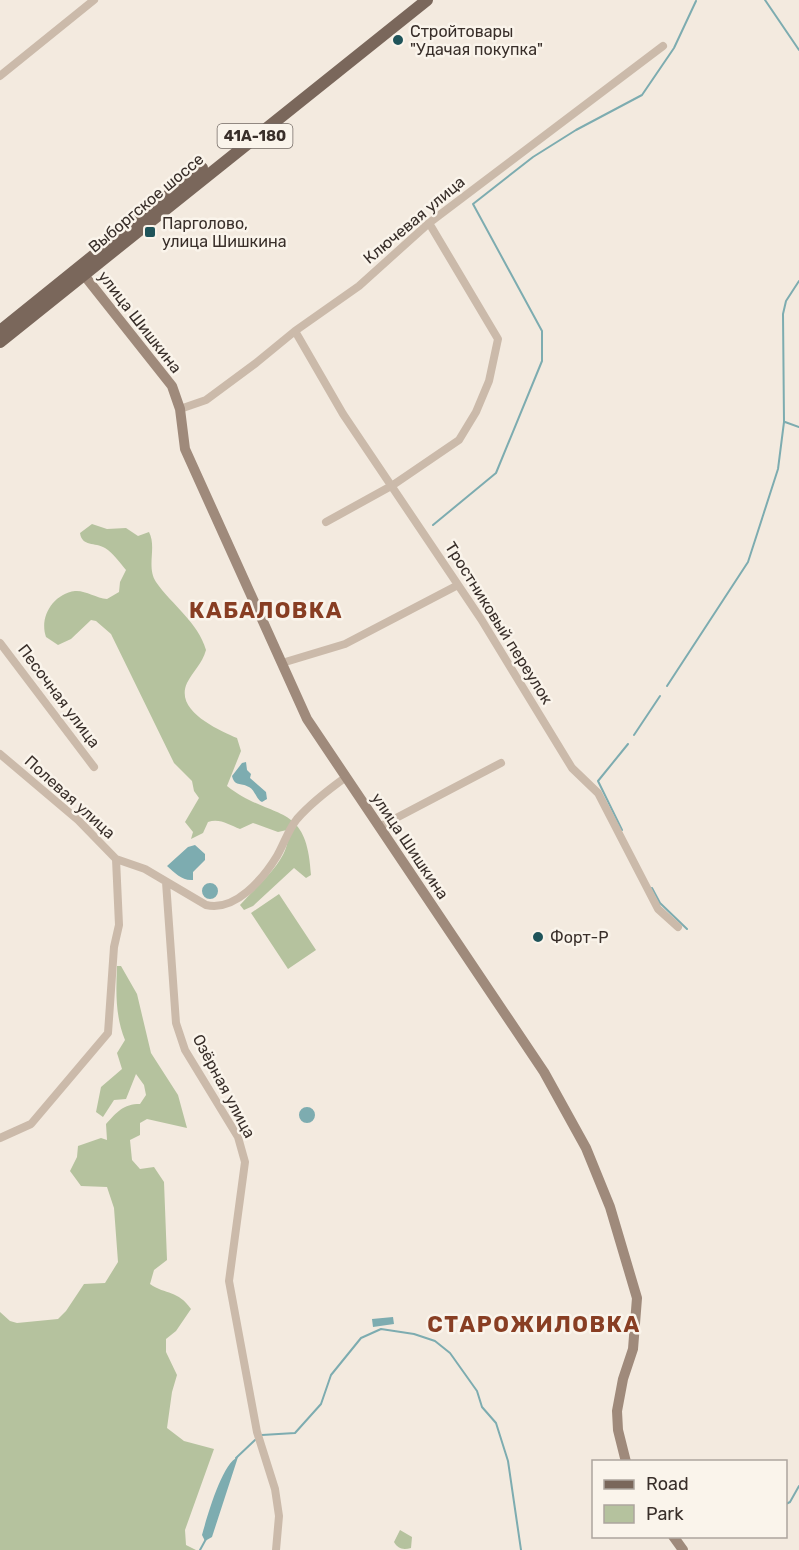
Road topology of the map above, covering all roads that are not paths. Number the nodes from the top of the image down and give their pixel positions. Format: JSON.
{"nodes":[{"id":1,"x":94,"y":0,"type":"edge"},
{"id":2,"x":416,"y":0,"type":"edge"},
{"id":3,"x":427,"y":0,"type":"edge"},
{"id":4,"x":663,"y":46,"type":"dead end"},
{"id":5,"x":0,"y":76,"type":"edge"},
{"id":6,"x":429,"y":223,"type":"junction"},
{"id":7,"x":81,"y":272,"type":"junction"},
{"id":8,"x":0,"y":331,"type":"edge"},
{"id":9,"x":295,"y":331,"type":"junction"},
{"id":10,"x":0,"y":342,"type":"edge"},
{"id":11,"x":180,"y":409,"type":"junction"},
{"id":12,"x":393,"y":484,"type":"junction"},
{"id":13,"x":326,"y":522,"type":"dead end"},
{"id":14,"x":458,"y":585,"type":"junction"},
{"id":15,"x":0,"y":643,"type":"edge"},
{"id":16,"x":282,"y":663,"type":"junction"},
{"id":17,"x":0,"y":754,"type":"edge"},
{"id":18,"x":501,"y":764,"type":"dead end"},
{"id":19,"x":94,"y":766,"type":"dead end"},
{"id":20,"x":345,"y":777,"type":"junction"},
{"id":21,"x":380,"y":827,"type":"junction"},
{"id":22,"x":116,"y":859,"type":"junction"},
{"id":23,"x":166,"y":882,"type":"junction"},
{"id":24,"x":678,"y":927,"type":"dead end"},
{"id":25,"x":0,"y":1138,"type":"edge"},
{"id":26,"x":626,"y":1460,"type":"edge"},
{"id":27,"x":276,"y":1550,"type":"edge"}],
"edges":[{"from":1,"to":5,"type":"street"},
{"from":2,"to":7,"type":"main road","name":"Выборгское шоссе","number":"41А-180"},
{"from":3,"to":7,"type":"main road","name":"Выборгское шоссе","number":"41А-180"},
{"from":4,"to":6,"type":"street","name":"Ключевая улица"},
{"from":6,"to":9,"type":"street","name":"Ключевая улица"},
{"from":6,"to":12,"type":"street"},
{"from":7,"to":8,"type":"main road","name":"Выборгское шоссе","number":"41А-180"},
{"from":7,"to":10,"type":"main road","name":"Выборгское шоссе","number":"41А-180"},
{"from":7,"to":11,"type":"street","name":"улица Шишкина"},
{"from":9,"to":11,"type":"street","name":"Ключевая улица"},
{"from":9,"to":12,"type":"street","name":"Тростниковый переулок"},
{"from":11,"to":16,"type":"street","name":"улица Шишкина"},
{"from":12,"to":13,"type":"street"},
{"from":12,"to":14,"type":"street","name":"Тростниковый переулок"},
{"from":14,"to":16,"type":"street"},
{"from":14,"to":24,"type":"street","name":"Тростниковый переулок"},
{"from":15,"to":19,"type":"street","name":"Песочная улица"},
{"from":16,"to":20,"type":"street","name":"улица Шишкина"},
{"from":17,"to":22,"type":"street","name":"Полевая улица"},
{"from":18,"to":21,"type":"street"},
{"from":20,"to":21,"type":"street","name":"улица Шишкина"},
{"from":20,"to":23,"type":"street"},
{"from":21,"to":26,"type":"street","name":"улица Шишкина"},
{"from":22,"to":23,"type":"street"},
{"from":22,"to":25,"type":"street","name":"Полевая улица"},
{"from":23,"to":27,"type":"street","name":"Озёрная улица"}]}
